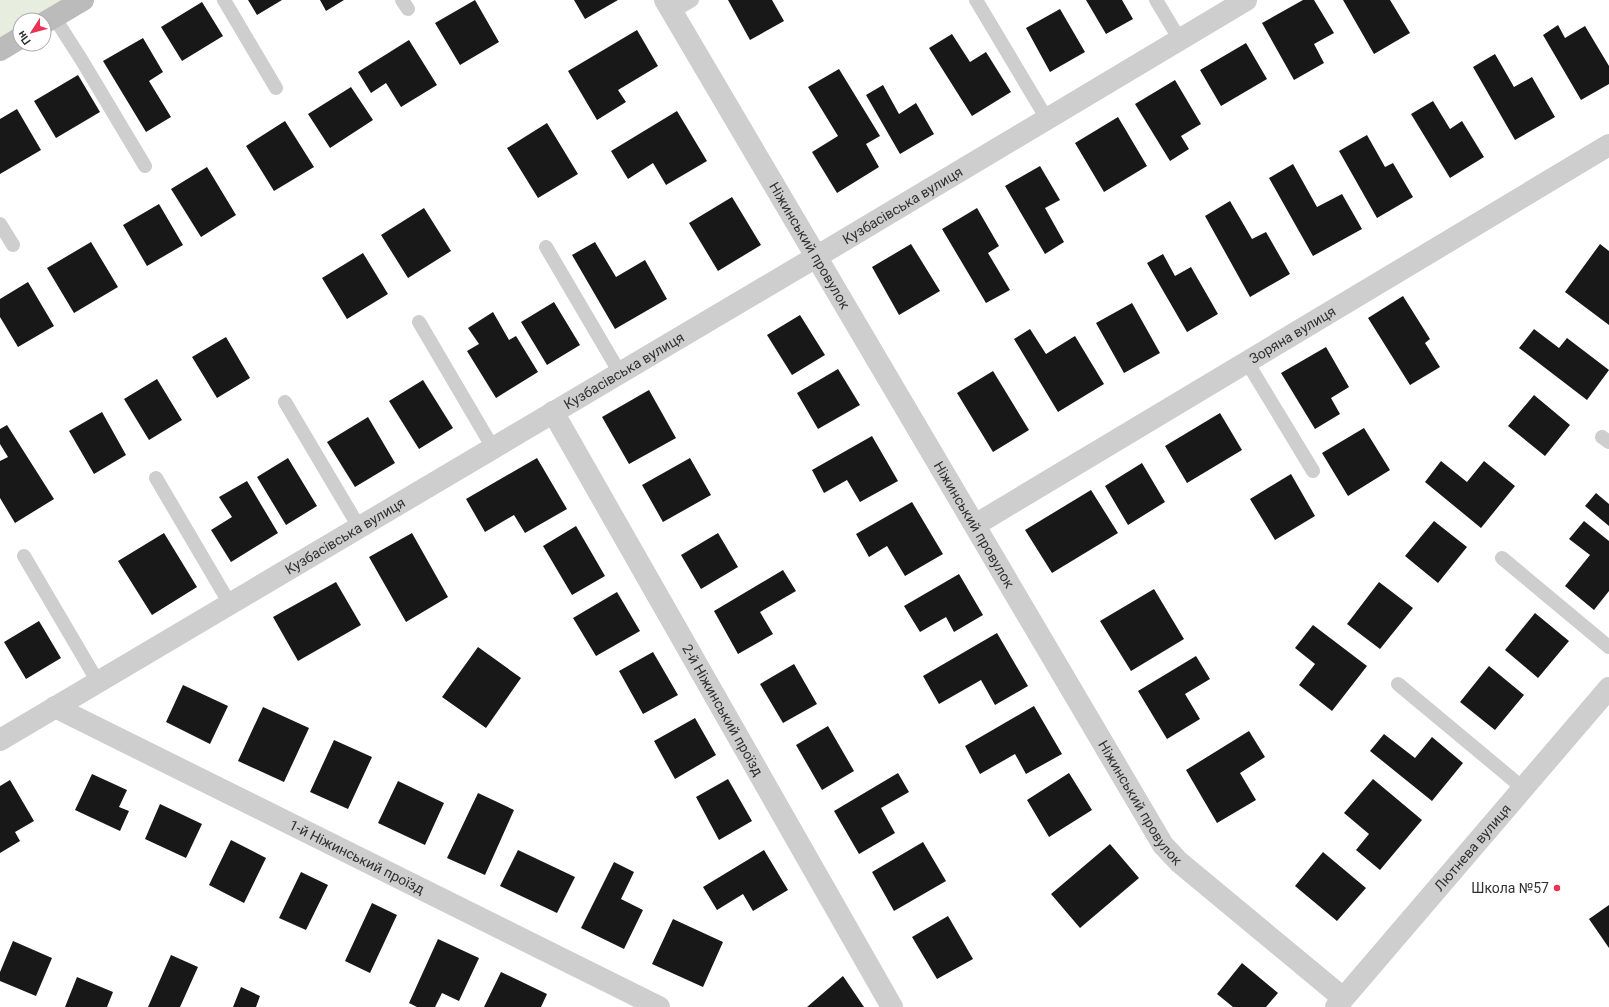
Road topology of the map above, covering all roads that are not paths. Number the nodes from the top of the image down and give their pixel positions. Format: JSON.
{"nodes":[{"id":1,"x":82,"y":0,"type":"edge"},
{"id":2,"x":224,"y":0,"type":"edge"},
{"id":3,"x":692,"y":0,"type":"edge"},
{"id":4,"x":976,"y":0,"type":"edge"},
{"id":5,"x":1156,"y":0,"type":"edge"},
{"id":6,"x":1246,"y":0,"type":"edge"},
{"id":7,"x":668,"y":6,"type":"edge"},
{"id":8,"x":52,"y":18,"type":"edge"},
{"id":9,"x":52,"y":24,"type":"edge"},
{"id":10,"x":1180,"y":40,"type":"junction"},
{"id":11,"x":12,"y":43,"type":"edge"},
{"id":12,"x":0,"y":50,"type":"edge"},
{"id":13,"x":276,"y":88,"type":"dead end"},
{"id":14,"x":1047,"y":119,"type":"junction"},
{"id":15,"x":1609,"y":145,"type":"edge"},
{"id":16,"x":145,"y":166,"type":"dead end"},
{"id":17,"x":0,"y":224,"type":"edge"},
{"id":18,"x":13,"y":245,"type":"dead end"},
{"id":19,"x":546,"y":247,"type":"dead end"},
{"id":20,"x":816,"y":257,"type":"junction"},
{"id":21,"x":419,"y":322,"type":"dead end"},
{"id":22,"x":1247,"y":362,"type":"junction"},
{"id":23,"x":620,"y":373,"type":"junction"},
{"id":24,"x":285,"y":402,"type":"dead end"},
{"id":25,"x":553,"y":412,"type":"junction"},
{"id":26,"x":493,"y":448,"type":"junction"},
{"id":27,"x":1313,"y":471,"type":"dead end"},
{"id":28,"x":156,"y":478,"type":"dead end"},
{"id":29,"x":975,"y":525,"type":"junction"},
{"id":30,"x":359,"y":527,"type":"junction"},
{"id":31,"x":24,"y":556,"type":"dead end"},
{"id":32,"x":1502,"y":558,"type":"dead end"},
{"id":33,"x":230,"y":604,"type":"junction"},
{"id":34,"x":1609,"y":647,"type":"edge"},
{"id":35,"x":98,"y":682,"type":"junction"},
{"id":36,"x":1398,"y":684,"type":"dead end"},
{"id":37,"x":1609,"y":688,"type":"edge"},
{"id":38,"x":55,"y":707,"type":"junction"},
{"id":39,"x":0,"y":740,"type":"edge"},
{"id":40,"x":1523,"y":788,"type":"junction"},
{"id":41,"x":1340,"y":1003,"type":"edge"},
{"id":42,"x":659,"y":1007,"type":"edge"},
{"id":43,"x":892,"y":1007,"type":"edge"}],
"edges":[{"from":1,"to":8,"type":"main road"},
{"from":2,"to":13,"type":"lane"},
{"from":3,"to":7,"type":"lane"},
{"from":4,"to":14,"type":"lane"},
{"from":5,"to":10,"type":"lane"},
{"from":6,"to":10,"type":"street","name":"Кузбасівська вулиця"},
{"from":7,"to":20,"type":"street","name":"Ніжинський провулок"},
{"from":9,"to":16,"type":"lane"},
{"from":10,"to":14,"type":"street","name":"Кузбасівська вулиця"},
{"from":11,"to":12,"type":"main road"},
{"from":14,"to":20,"type":"street","name":"Кузбасівська вулиця"},
{"from":15,"to":22,"type":"street","name":"Зоряна вулиця"},
{"from":17,"to":18,"type":"lane"},
{"from":19,"to":23,"type":"lane"},
{"from":20,"to":23,"type":"street","name":"Кузбасівська вулиця"},
{"from":20,"to":29,"type":"street","name":"Ніжинський провулок"},
{"from":21,"to":26,"type":"lane"},
{"from":22,"to":27,"type":"lane"},
{"from":22,"to":29,"type":"street","name":"Зоряна вулиця"},
{"from":23,"to":25,"type":"street","name":"Кузбасівська вулиця"},
{"from":24,"to":30,"type":"lane"},
{"from":25,"to":26,"type":"street","name":"Кузбасівська вулиця"},
{"from":25,"to":43,"type":"street","name":"2-й Ніжинський проїзд"},
{"from":26,"to":30,"type":"street","name":"Кузбасівська вулиця"},
{"from":28,"to":33,"type":"lane"},
{"from":29,"to":41,"type":"street","name":"Ніжинський провулок"},
{"from":30,"to":33,"type":"street","name":"Кузбасівська вулиця"},
{"from":31,"to":35,"type":"lane"},
{"from":32,"to":34,"type":"lane"},
{"from":33,"to":35,"type":"street","name":"Кузбасівська вулиця"},
{"from":35,"to":38,"type":"street","name":"Кузбасівська вулиця"},
{"from":36,"to":40,"type":"lane"},
{"from":37,"to":40,"type":"street","name":"Лютнева вулиця"},
{"from":38,"to":39,"type":"street","name":"Кузбасівська вулиця"},
{"from":38,"to":42,"type":"street","name":"1-й Ніжинський проїзд"},
{"from":40,"to":41,"type":"street","name":"Лютнева вулиця"}]}
